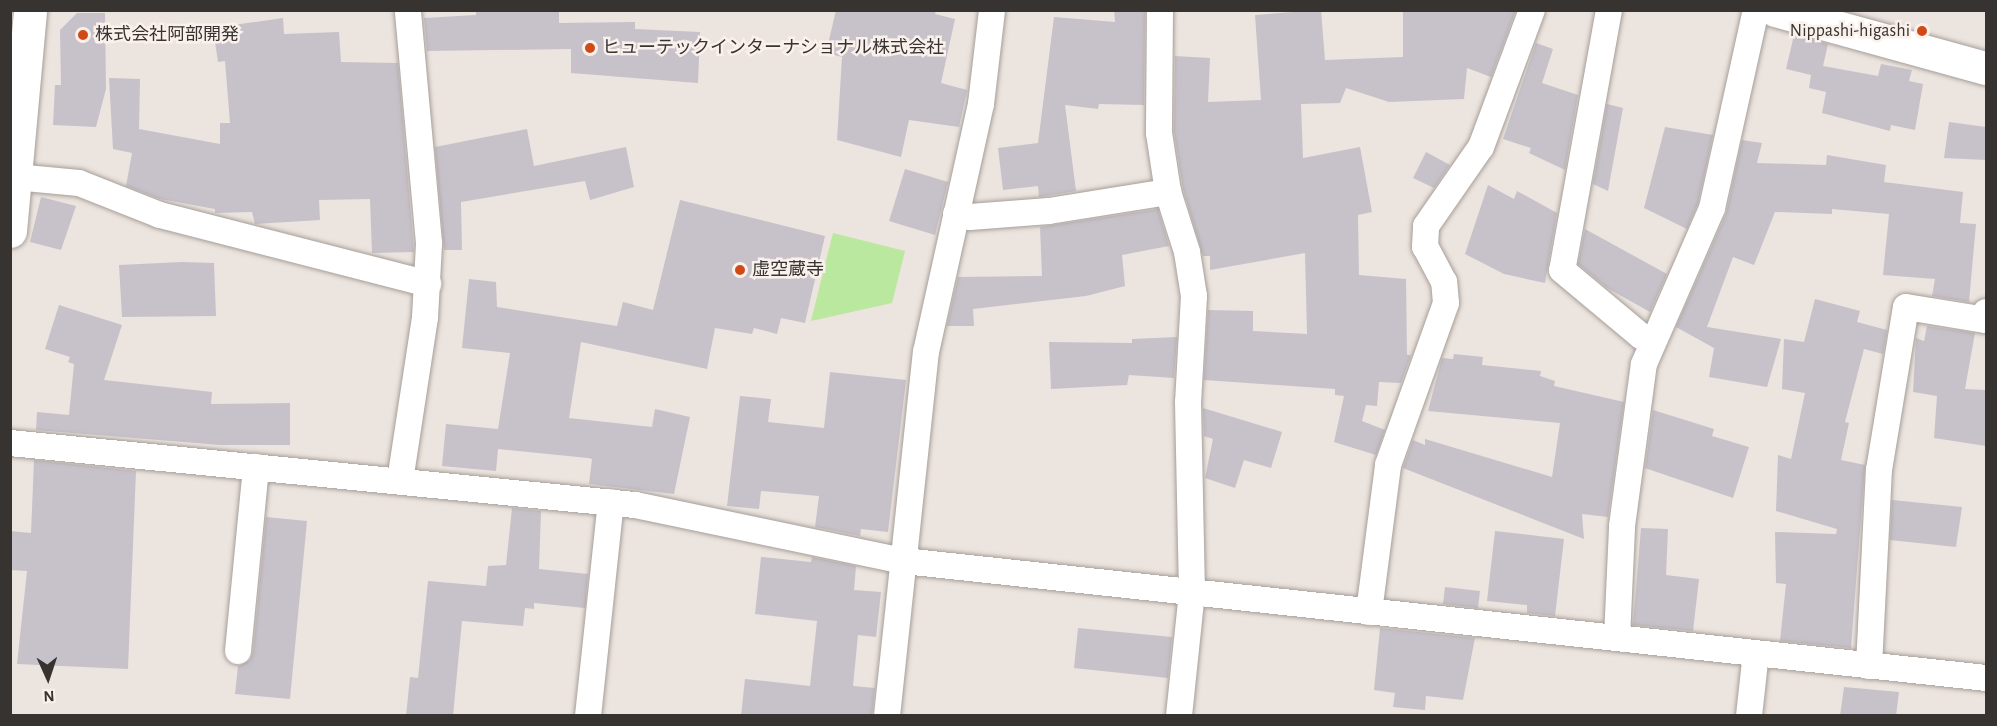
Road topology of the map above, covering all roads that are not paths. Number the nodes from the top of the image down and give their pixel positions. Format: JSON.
{"nodes":[{"id":1,"x":30,"y":10,"type":"edge"},
{"id":2,"x":408,"y":10,"type":"edge"},
{"id":3,"x":992,"y":10,"type":"edge"},
{"id":4,"x":1160,"y":10,"type":"edge"},
{"id":5,"x":1532,"y":10,"type":"edge"},
{"id":6,"x":1609,"y":10,"type":"edge"},
{"id":7,"x":1756,"y":10,"type":"edge"},
{"id":8,"x":1774,"y":10,"type":"edge"},
{"id":9,"x":1986,"y":68,"type":"edge"},
{"id":10,"x":15,"y":177,"type":"junction"},
{"id":11,"x":1168,"y":192,"type":"junction"},
{"id":12,"x":957,"y":214,"type":"junction"},
{"id":13,"x":10,"y":231,"type":"edge"},
{"id":14,"x":428,"y":284,"type":"junction"},
{"id":15,"x":1986,"y":312,"type":"edge"},
{"id":16,"x":1652,"y":340,"type":"junction"},
{"id":17,"x":10,"y":443,"type":"edge"},
{"id":18,"x":256,"y":467,"type":"junction"},
{"id":19,"x":400,"y":481,"type":"junction"},
{"id":20,"x":611,"y":502,"type":"junction"},
{"id":21,"x":904,"y":561,"type":"junction"},
{"id":22,"x":1192,"y":592,"type":"junction"},
{"id":23,"x":1369,"y":612,"type":"junction"},
{"id":24,"x":1617,"y":638,"type":"junction"},
{"id":25,"x":238,"y":651,"type":"dead end"},
{"id":26,"x":1756,"y":653,"type":"junction"},
{"id":27,"x":1869,"y":666,"type":"junction"},
{"id":28,"x":1986,"y":678,"type":"edge"},
{"id":29,"x":588,"y":716,"type":"edge"},
{"id":30,"x":887,"y":716,"type":"edge"},
{"id":31,"x":1179,"y":716,"type":"edge"},
{"id":32,"x":1749,"y":716,"type":"edge"}],
"edges":[{"from":1,"to":10,"type":"street"},
{"from":2,"to":14,"type":"street"},
{"from":3,"to":12,"type":"street"},
{"from":4,"to":11,"type":"street"},
{"from":5,"to":23,"type":"street"},
{"from":6,"to":16,"type":"street"},
{"from":7,"to":16,"type":"street"},
{"from":8,"to":9,"type":"street"},
{"from":10,"to":13,"type":"street"},
{"from":10,"to":14,"type":"street"},
{"from":11,"to":12,"type":"street"},
{"from":11,"to":22,"type":"street"},
{"from":12,"to":21,"type":"street"},
{"from":14,"to":19,"type":"street"},
{"from":15,"to":27,"type":"street"},
{"from":16,"to":24,"type":"street"},
{"from":17,"to":18,"type":"street"},
{"from":18,"to":19,"type":"street"},
{"from":18,"to":25,"type":"street"},
{"from":19,"to":20,"type":"street"},
{"from":20,"to":21,"type":"street"},
{"from":20,"to":29,"type":"street"},
{"from":21,"to":22,"type":"street"},
{"from":21,"to":30,"type":"street"},
{"from":22,"to":23,"type":"street"},
{"from":22,"to":31,"type":"street"},
{"from":23,"to":24,"type":"street"},
{"from":24,"to":26,"type":"street"},
{"from":26,"to":27,"type":"street"},
{"from":26,"to":32,"type":"street"},
{"from":27,"to":28,"type":"street"}]}
